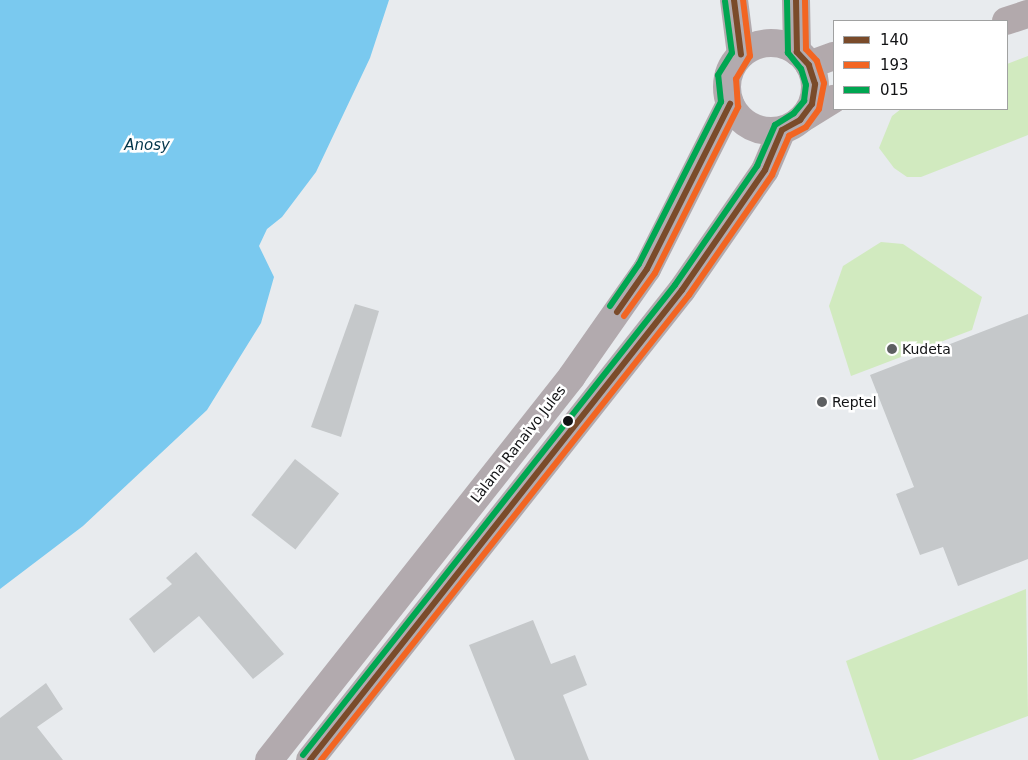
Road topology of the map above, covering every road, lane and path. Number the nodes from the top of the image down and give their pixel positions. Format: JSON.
{"nodes":[{"id":1,"x":734,"y":0,"type":"edge"},
{"id":2,"x":796,"y":0,"type":"edge"},
{"id":3,"x":1028,"y":14,"type":"edge"},
{"id":4,"x":1008,"y":20,"type":"edge"},
{"id":5,"x":740,"y":55,"type":"junction"},
{"id":6,"x":814,"y":58,"type":"edge"},
{"id":7,"x":833,"y":100,"type":"edge"},
{"id":8,"x":730,"y":104,"type":"junction"},
{"id":9,"x":791,"y":125,"type":"junction"},
{"id":10,"x":269,"y":760,"type":"edge"},
{"id":11,"x":310,"y":760,"type":"edge"}],
"edges":[{"from":1,"to":5,"type":"main road"},
{"from":2,"to":6,"type":"main road"},
{"from":3,"to":4,"type":"street"},
{"from":5,"to":6,"type":"main road"},
{"from":5,"to":8,"type":"main road"},
{"from":6,"to":9,"type":"main road"},
{"from":7,"to":9,"type":"street"},
{"from":8,"to":9,"type":"main road"},
{"from":8,"to":10,"type":"main road","name":"Làlana Ranaivo Jules"},
{"from":9,"to":11,"type":"main road"}]}
